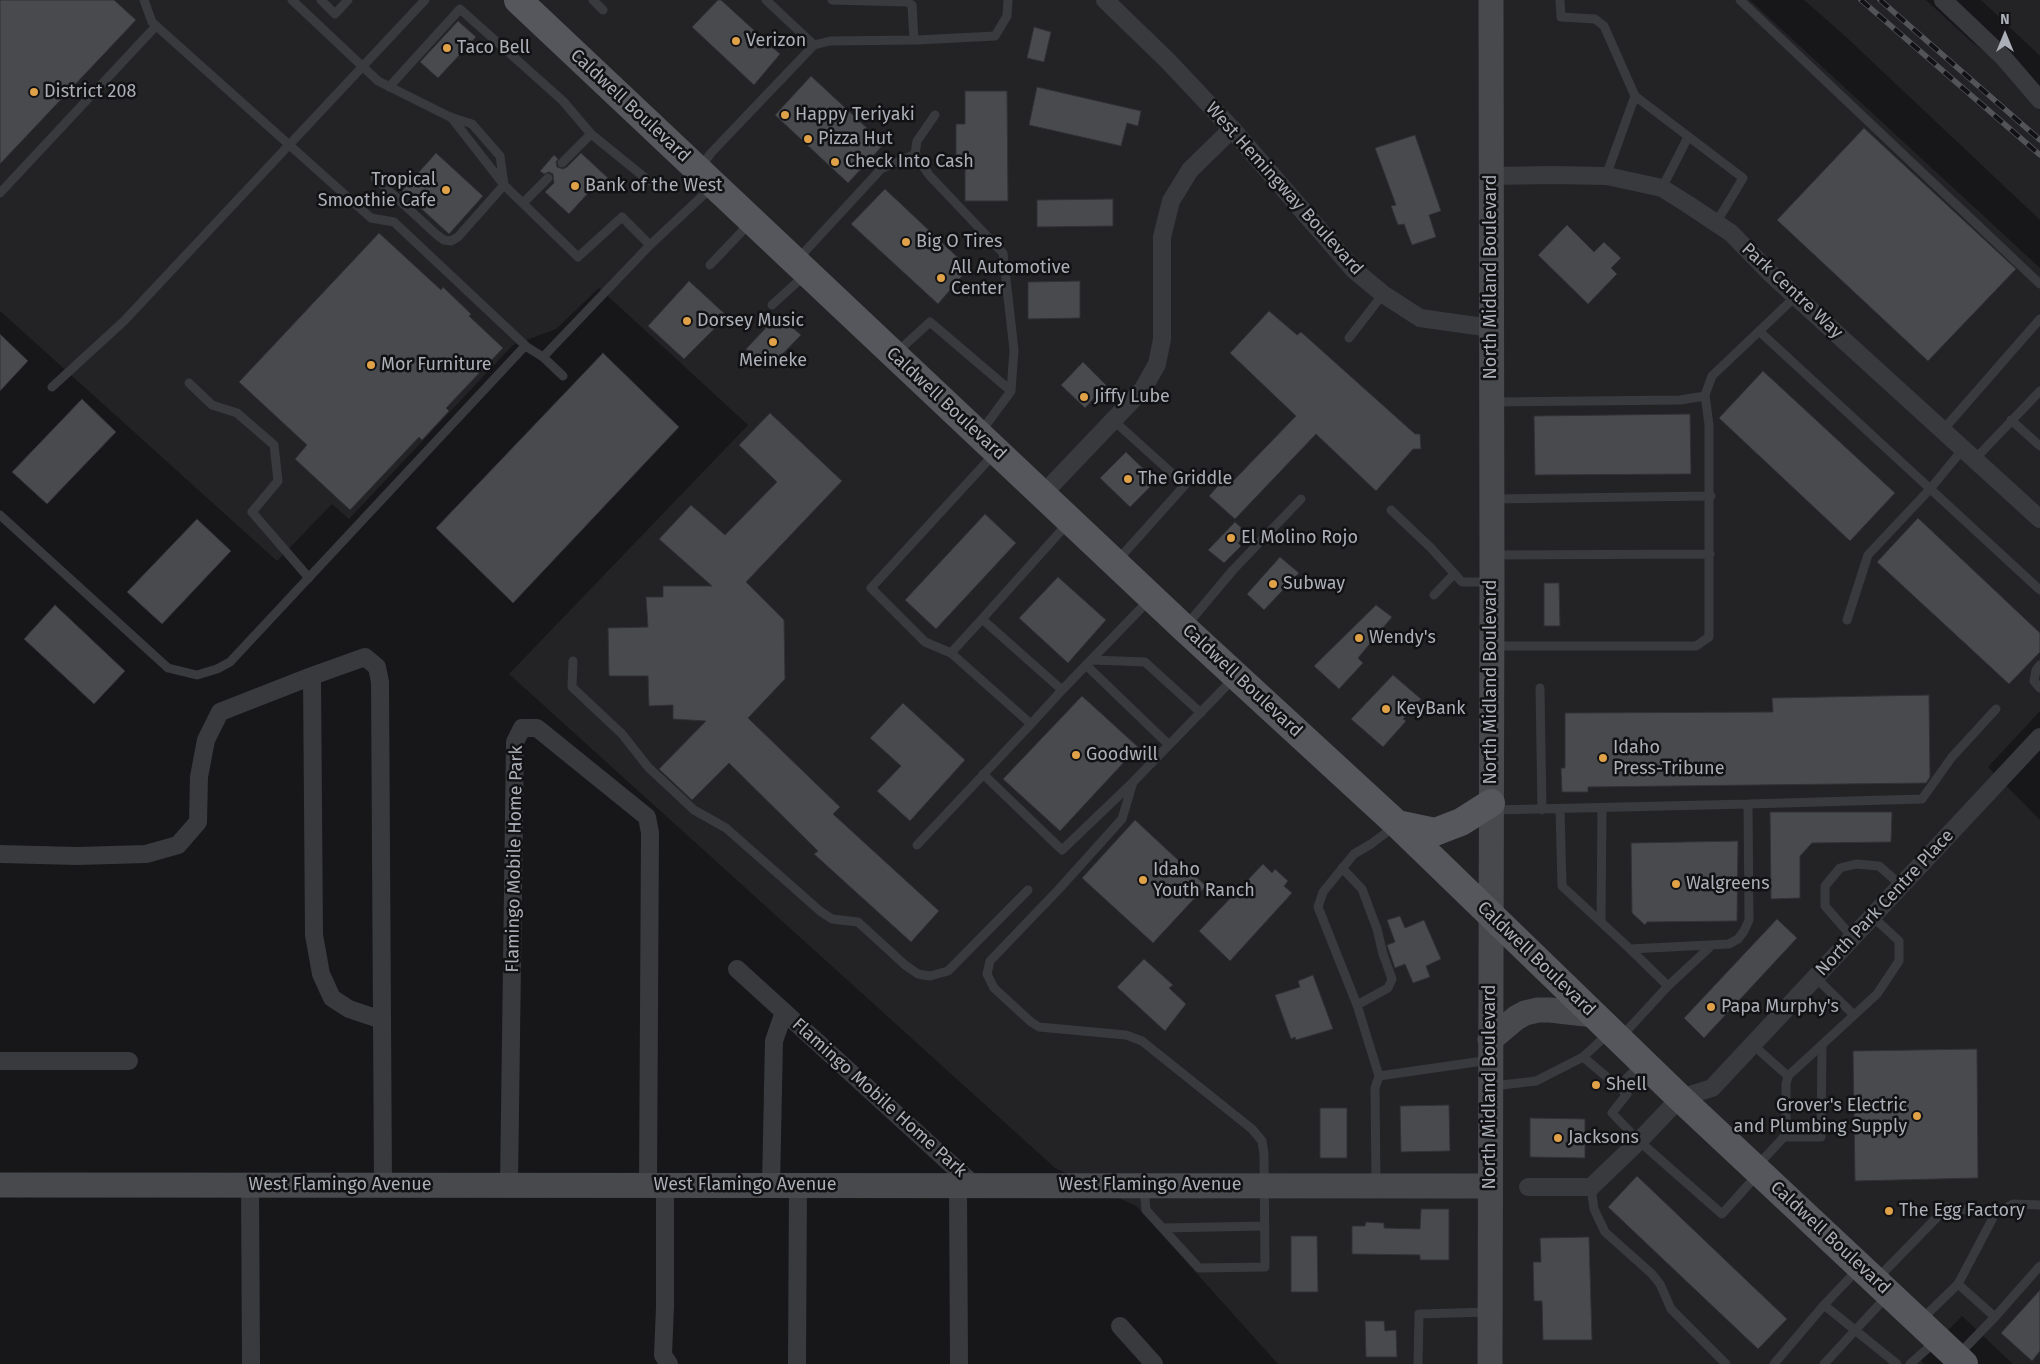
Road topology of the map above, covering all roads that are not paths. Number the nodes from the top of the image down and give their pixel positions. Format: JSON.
{"nodes":[{"id":1,"x":144,"y":0,"type":"edge"},
{"id":2,"x":292,"y":0,"type":"edge"},
{"id":3,"x":321,"y":0,"type":"edge"},
{"id":4,"x":348,"y":0,"type":"edge"},
{"id":5,"x":424,"y":0,"type":"edge"},
{"id":6,"x":518,"y":0,"type":"edge"},
{"id":7,"x":593,"y":0,"type":"edge"},
{"id":8,"x":766,"y":0,"type":"edge"},
{"id":9,"x":832,"y":0,"type":"edge"},
{"id":10,"x":1008,"y":0,"type":"edge"},
{"id":11,"x":1105,"y":0,"type":"edge"},
{"id":12,"x":1491,"y":0,"type":"edge"},
{"id":13,"x":1560,"y":0,"type":"edge"},
{"id":14,"x":1740,"y":0,"type":"edge"},
{"id":15,"x":1943,"y":0,"type":"edge"},
{"id":16,"x":603,"y":10,"type":"dead end"},
{"id":17,"x":156,"y":26,"type":"junction"},
{"id":18,"x":914,"y":40,"type":"junction"},
{"id":19,"x":814,"y":45,"type":"junction"},
{"id":20,"x":363,"y":67,"type":"junction"},
{"id":21,"x":389,"y":87,"type":"junction"},
{"id":22,"x":1635,"y":96,"type":"junction"},
{"id":23,"x":2040,"y":100,"type":"edge"},
{"id":24,"x":935,"y":115,"type":"dead end"},
{"id":25,"x":450,"y":117,"type":"junction"},
{"id":26,"x":1232,"y":129,"type":"junction"},
{"id":27,"x":591,"y":134,"type":"junction"},
{"id":28,"x":1688,"y":137,"type":"junction"},
{"id":29,"x":290,"y":146,"type":"junction"},
{"id":30,"x":915,"y":154,"type":"junction"},
{"id":31,"x":562,"y":163,"type":"dead end"},
{"id":32,"x":1492,"y":176,"type":"junction"},
{"id":33,"x":1606,"y":176,"type":"junction"},
{"id":34,"x":376,"y":178,"type":"dead end"},
{"id":35,"x":548,"y":178,"type":"dead end"},
{"id":36,"x":706,"y":178,"type":"junction"},
{"id":37,"x":649,"y":181,"type":"dead end"},
{"id":38,"x":504,"y":185,"type":"junction"},
{"id":39,"x":1662,"y":188,"type":"junction"},
{"id":40,"x":0,"y":193,"type":"edge"},
{"id":41,"x":523,"y":203,"type":"junction"},
{"id":42,"x":752,"y":222,"type":"junction"},
{"id":43,"x":1716,"y":223,"type":"junction"},
{"id":44,"x":650,"y":245,"type":"junction"},
{"id":45,"x":710,"y":266,"type":"dead end"},
{"id":46,"x":801,"y":267,"type":"junction"},
{"id":47,"x":2040,"y":284,"type":"edge"},
{"id":48,"x":1382,"y":294,"type":"junction"},
{"id":49,"x":1796,"y":296,"type":"junction"},
{"id":50,"x":772,"y":305,"type":"dead end"},
{"id":51,"x":2040,"y":319,"type":"edge"},
{"id":52,"x":1491,"y":328,"type":"junction"},
{"id":53,"x":1759,"y":331,"type":"junction"},
{"id":54,"x":1349,"y":338,"type":"dead end"},
{"id":55,"x":526,"y":346,"type":"junction"},
{"id":56,"x":894,"y":355,"type":"junction"},
{"id":57,"x":544,"y":357,"type":"junction"},
{"id":58,"x":563,"y":376,"type":"dead end"},
{"id":59,"x":189,"y":383,"type":"dead end"},
{"id":60,"x":52,"y":386,"type":"dead end"},
{"id":61,"x":1010,"y":391,"type":"junction"},
{"id":62,"x":2040,"y":391,"type":"edge"},
{"id":63,"x":1705,"y":396,"type":"junction"},
{"id":64,"x":1491,"y":402,"type":"junction"},
{"id":65,"x":1113,"y":420,"type":"junction"},
{"id":66,"x":2011,"y":420,"type":"junction"},
{"id":67,"x":1943,"y":430,"type":"junction"},
{"id":68,"x":987,"y":443,"type":"junction"},
{"id":69,"x":2040,"y":446,"type":"edge"},
{"id":70,"x":1969,"y":454,"type":"junction"},
{"id":71,"x":1930,"y":489,"type":"junction"},
{"id":72,"x":1042,"y":495,"type":"junction"},
{"id":73,"x":1710,"y":496,"type":"junction"},
{"id":74,"x":1301,"y":499,"type":"dead end"},
{"id":75,"x":1491,"y":499,"type":"junction"},
{"id":76,"x":1391,"y":510,"type":"dead end"},
{"id":77,"x":0,"y":515,"type":"edge"},
{"id":78,"x":2040,"y":519,"type":"edge"},
{"id":79,"x":1070,"y":521,"type":"junction"},
{"id":80,"x":1710,"y":554,"type":"junction"},
{"id":81,"x":1491,"y":555,"type":"junction"},
{"id":82,"x":1115,"y":563,"type":"junction"},
{"id":83,"x":1454,"y":574,"type":"junction"},
{"id":84,"x":308,"y":578,"type":"junction"},
{"id":85,"x":1492,"y":582,"type":"junction"},
{"id":86,"x":2040,"y":590,"type":"edge"},
{"id":87,"x":1434,"y":596,"type":"dead end"},
{"id":88,"x":1152,"y":598,"type":"junction"},
{"id":89,"x":982,"y":618,"type":"junction"},
{"id":90,"x":1847,"y":620,"type":"dead end"},
{"id":91,"x":1184,"y":628,"type":"junction"},
{"id":92,"x":1491,"y":646,"type":"junction"},
{"id":93,"x":952,"y":653,"type":"junction"},
{"id":94,"x":573,"y":661,"type":"dead end"},
{"id":95,"x":1089,"y":662,"type":"junction"},
{"id":96,"x":2040,"y":665,"type":"edge"},
{"id":97,"x":312,"y":676,"type":"junction"},
{"id":98,"x":1236,"y":676,"type":"junction"},
{"id":99,"x":1540,"y":688,"type":"dead end"},
{"id":100,"x":2040,"y":688,"type":"edge"},
{"id":101,"x":1062,"y":690,"type":"junction"},
{"id":102,"x":1996,"y":709,"type":"dead end"},
{"id":103,"x":1201,"y":713,"type":"junction"},
{"id":104,"x":1031,"y":724,"type":"junction"},
{"id":105,"x":2040,"y":737,"type":"edge"},
{"id":106,"x":1170,"y":745,"type":"junction"},
{"id":107,"x":984,"y":774,"type":"junction"},
{"id":108,"x":1133,"y":782,"type":"junction"},
{"id":109,"x":1748,"y":804,"type":"junction"},
{"id":110,"x":1491,"y":806,"type":"junction"},
{"id":111,"x":1602,"y":808,"type":"junction"},
{"id":112,"x":1560,"y":809,"type":"junction"},
{"id":113,"x":1542,"y":810,"type":"junction"},
{"id":114,"x":1397,"y":824,"type":"junction"},
{"id":115,"x":916,"y":845,"type":"dead end"},
{"id":116,"x":0,"y":854,"type":"edge"},
{"id":117,"x":1342,"y":868,"type":"junction"},
{"id":118,"x":1902,"y":886,"type":"junction"},
{"id":119,"x":1028,"y":890,"type":"dead end"},
{"id":120,"x":1490,"y":915,"type":"junction"},
{"id":121,"x":1873,"y":917,"type":"junction"},
{"id":122,"x":1601,"y":922,"type":"junction"},
{"id":123,"x":1853,"y":938,"type":"junction"},
{"id":124,"x":1711,"y":946,"type":"junction"},
{"id":125,"x":1630,"y":949,"type":"junction"},
{"id":126,"x":737,"y":969,"type":"dead end"},
{"id":127,"x":1816,"y":978,"type":"junction"},
{"id":128,"x":1668,"y":986,"type":"junction"},
{"id":129,"x":1357,"y":1005,"type":"junction"},
{"id":130,"x":784,"y":1012,"type":"junction"},
{"id":131,"x":1854,"y":1015,"type":"junction"},
{"id":132,"x":382,"y":1020,"type":"junction"},
{"id":133,"x":1608,"y":1028,"type":"junction"},
{"id":134,"x":1753,"y":1045,"type":"junction"},
{"id":135,"x":1822,"y":1045,"type":"junction"},
{"id":136,"x":1490,"y":1050,"type":"junction"},
{"id":137,"x":1583,"y":1057,"type":"junction"},
{"id":138,"x":0,"y":1061,"type":"edge"},
{"id":139,"x":129,"y":1061,"type":"dead end"},
{"id":140,"x":1643,"y":1062,"type":"junction"},
{"id":141,"x":1379,"y":1076,"type":"junction"},
{"id":142,"x":1788,"y":1076,"type":"junction"},
{"id":143,"x":1490,"y":1087,"type":"junction"},
{"id":144,"x":1618,"y":1087,"type":"junction"},
{"id":145,"x":1680,"y":1098,"type":"junction"},
{"id":146,"x":1784,"y":1137,"type":"junction"},
{"id":147,"x":1639,"y":1141,"type":"junction"},
{"id":148,"x":1757,"y":1170,"type":"junction"},
{"id":149,"x":0,"y":1185,"type":"edge"},
{"id":150,"x":250,"y":1185,"type":"junction"},
{"id":151,"x":383,"y":1185,"type":"junction"},
{"id":152,"x":509,"y":1185,"type":"junction"},
{"id":153,"x":656,"y":1185,"type":"junction"},
{"id":154,"x":771,"y":1185,"type":"junction"},
{"id":155,"x":798,"y":1185,"type":"junction"},
{"id":156,"x":966,"y":1185,"type":"junction"},
{"id":157,"x":1144,"y":1185,"type":"junction"},
{"id":158,"x":1265,"y":1185,"type":"junction"},
{"id":159,"x":1376,"y":1185,"type":"junction"},
{"id":160,"x":1490,"y":1186,"type":"junction"},
{"id":161,"x":1528,"y":1187,"type":"dead end"},
{"id":162,"x":1591,"y":1187,"type":"junction"},
{"id":163,"x":2040,"y":1205,"type":"edge"},
{"id":164,"x":1995,"y":1214,"type":"junction"},
{"id":165,"x":1265,"y":1226,"type":"junction"},
{"id":166,"x":1163,"y":1228,"type":"junction"},
{"id":167,"x":2040,"y":1266,"type":"edge"},
{"id":168,"x":1875,"y":1280,"type":"junction"},
{"id":169,"x":1958,"y":1284,"type":"junction"},
{"id":170,"x":1824,"y":1305,"type":"junction"},
{"id":171,"x":1490,"y":1312,"type":"junction"},
{"id":172,"x":1995,"y":1317,"type":"junction"},
{"id":173,"x":1120,"y":1326,"type":"dead end"},
{"id":174,"x":1856,"y":1330,"type":"junction"},
{"id":175,"x":1944,"y":1345,"type":"edge"},
{"id":176,"x":252,"y":1364,"type":"edge"},
{"id":177,"x":669,"y":1364,"type":"edge"},
{"id":178,"x":797,"y":1364,"type":"edge"},
{"id":179,"x":959,"y":1364,"type":"edge"},
{"id":180,"x":1154,"y":1364,"type":"edge"},
{"id":181,"x":1418,"y":1364,"type":"edge"},
{"id":182,"x":1490,"y":1364,"type":"edge"},
{"id":183,"x":1726,"y":1364,"type":"edge"},
{"id":184,"x":1774,"y":1364,"type":"edge"},
{"id":185,"x":1824,"y":1364,"type":"edge"},
{"id":186,"x":1897,"y":1364,"type":"edge"},
{"id":187,"x":1910,"y":1364,"type":"edge"}],
"edges":[{"from":1,"to":17,"type":"lane"},
{"from":2,"to":20,"type":"lane"},
{"from":3,"to":4,"type":"lane"},
{"from":5,"to":20,"type":"lane"},
{"from":6,"to":36,"type":"main road","name":"Caldwell Boulevard"},
{"from":7,"to":16,"type":"lane"},
{"from":8,"to":19,"type":"lane"},
{"from":9,"to":18,"type":"lane"},
{"from":10,"to":18,"type":"lane"},
{"from":11,"to":26,"type":"street","name":"West Hemingway Boulevard"},
{"from":12,"to":32,"type":"street","name":"North Midland Boulevard"},
{"from":13,"to":22,"type":"lane"},
{"from":14,"to":47,"type":"lane"},
{"from":15,"to":23,"type":"street"},
{"from":17,"to":29,"type":"lane"},
{"from":17,"to":40,"type":"lane"},
{"from":18,"to":19,"type":"lane"},
{"from":19,"to":36,"type":"lane"},
{"from":20,"to":21,"type":"lane"},
{"from":20,"to":29,"type":"lane"},
{"from":21,"to":25,"type":"lane"},
{"from":21,"to":27,"type":"lane"},
{"from":22,"to":28,"type":"lane"},
{"from":22,"to":33,"type":"lane"},
{"from":24,"to":30,"type":"lane"},
{"from":25,"to":38,"type":"lane"},
{"from":25,"to":38,"type":"lane"},
{"from":26,"to":48,"type":"street","name":"West Hemingway Boulevard"},
{"from":26,"to":65,"type":"street"},
{"from":27,"to":31,"type":"lane"},
{"from":27,"to":37,"type":"lane"},
{"from":28,"to":39,"type":"lane"},
{"from":28,"to":43,"type":"lane"},
{"from":29,"to":55,"type":"lane"},
{"from":29,"to":60,"type":"lane"},
{"from":30,"to":46,"type":"lane"},
{"from":30,"to":61,"type":"lane"},
{"from":32,"to":33,"type":"street","name":"Park Centre Way"},
{"from":32,"to":52,"type":"street","name":"North Midland Boulevard"},
{"from":33,"to":39,"type":"street","name":"Park Centre Way"},
{"from":34,"to":38,"type":"lane"},
{"from":35,"to":41,"type":"lane"},
{"from":36,"to":42,"type":"main road","name":"Caldwell Boulevard"},
{"from":36,"to":44,"type":"lane"},
{"from":38,"to":41,"type":"lane"},
{"from":39,"to":43,"type":"street","name":"Park Centre Way"},
{"from":41,"to":44,"type":"lane"},
{"from":42,"to":45,"type":"lane"},
{"from":42,"to":46,"type":"main road","name":"Caldwell Boulevard"},
{"from":43,"to":49,"type":"street","name":"Park Centre Way"},
{"from":44,"to":57,"type":"lane"},
{"from":46,"to":50,"type":"lane"},
{"from":46,"to":56,"type":"main road","name":"Caldwell Boulevard"},
{"from":48,"to":52,"type":"street","name":"West Hemingway Boulevard"},
{"from":48,"to":54,"type":"lane"},
{"from":49,"to":53,"type":"lane"},
{"from":49,"to":67,"type":"street","name":"Park Centre Way"},
{"from":51,"to":67,"type":"lane"},
{"from":52,"to":64,"type":"street","name":"North Midland Boulevard"},
{"from":53,"to":63,"type":"lane"},
{"from":53,"to":71,"type":"lane"},
{"from":55,"to":57,"type":"lane"},
{"from":55,"to":84,"type":"lane"},
{"from":56,"to":61,"type":"lane"},
{"from":56,"to":68,"type":"main road","name":"Caldwell Boulevard"},
{"from":57,"to":58,"type":"lane"},
{"from":59,"to":84,"type":"lane"},
{"from":61,"to":68,"type":"lane"},
{"from":62,"to":66,"type":"lane"},
{"from":63,"to":64,"type":"lane"},
{"from":63,"to":73,"type":"lane"},
{"from":64,"to":75,"type":"street","name":"North Midland Boulevard"},
{"from":65,"to":72,"type":"street"},
{"from":65,"to":82,"type":"lane"},
{"from":66,"to":69,"type":"lane"},
{"from":66,"to":70,"type":"lane"},
{"from":67,"to":70,"type":"street","name":"Park Centre Way"},
{"from":68,"to":72,"type":"main road","name":"Caldwell Boulevard"},
{"from":68,"to":93,"type":"lane"},
{"from":70,"to":71,"type":"lane"},
{"from":70,"to":78,"type":"street","name":"Park Centre Way"},
{"from":71,"to":86,"type":"lane"},
{"from":71,"to":90,"type":"lane"},
{"from":72,"to":79,"type":"main road","name":"Caldwell Boulevard"},
{"from":73,"to":75,"type":"lane"},
{"from":73,"to":80,"type":"lane"},
{"from":74,"to":91,"type":"lane"},
{"from":75,"to":81,"type":"street","name":"North Midland Boulevard"},
{"from":76,"to":83,"type":"lane"},
{"from":77,"to":84,"type":"lane"},
{"from":79,"to":82,"type":"main road","name":"Caldwell Boulevard"},
{"from":79,"to":89,"type":"lane"},
{"from":80,"to":81,"type":"lane"},
{"from":80,"to":92,"type":"lane"},
{"from":81,"to":85,"type":"street","name":"North Midland Boulevard"},
{"from":82,"to":88,"type":"main road","name":"Caldwell Boulevard"},
{"from":83,"to":85,"type":"lane"},
{"from":83,"to":87,"type":"lane"},
{"from":85,"to":92,"type":"street","name":"North Midland Boulevard"},
{"from":88,"to":91,"type":"main road","name":"Caldwell Boulevard"},
{"from":88,"to":95,"type":"lane"},
{"from":89,"to":93,"type":"lane"},
{"from":89,"to":101,"type":"lane"},
{"from":91,"to":98,"type":"main road","name":"Caldwell Boulevard"},
{"from":92,"to":110,"type":"street","name":"North Midland Boulevard"},
{"from":93,"to":104,"type":"lane"},
{"from":94,"to":119,"type":"lane"},
{"from":95,"to":101,"type":"lane"},
{"from":95,"to":103,"type":"lane"},
{"from":95,"to":106,"type":"lane"},
{"from":96,"to":100,"type":"lane"},
{"from":97,"to":116,"type":"street"},
{"from":97,"to":132,"type":"street"},
{"from":97,"to":132,"type":"street"},
{"from":98,"to":103,"type":"lane"},
{"from":98,"to":114,"type":"main road","name":"Caldwell Boulevard"},
{"from":99,"to":113,"type":"lane"},
{"from":101,"to":104,"type":"lane"},
{"from":102,"to":109,"type":"lane"},
{"from":103,"to":106,"type":"lane"},
{"from":104,"to":107,"type":"lane"},
{"from":105,"to":118,"type":"street","name":"North Park Centre Place"},
{"from":106,"to":108,"type":"lane"},
{"from":107,"to":108,"type":"lane"},
{"from":107,"to":115,"type":"lane"},
{"from":108,"to":158,"type":"lane"},
{"from":109,"to":111,"type":"lane"},
{"from":109,"to":124,"type":"lane"},
{"from":110,"to":113,"type":"lane"},
{"from":110,"to":114,"type":"main road"},
{"from":110,"to":120,"type":"street","name":"North Midland Boulevard"},
{"from":111,"to":112,"type":"lane"},
{"from":111,"to":122,"type":"lane"},
{"from":112,"to":113,"type":"lane"},
{"from":112,"to":122,"type":"lane"},
{"from":114,"to":117,"type":"lane"},
{"from":114,"to":120,"type":"main road","name":"Caldwell Boulevard"},
{"from":117,"to":129,"type":"lane"},
{"from":117,"to":129,"type":"lane"},
{"from":118,"to":121,"type":"street","name":"North Park Centre Place"},
{"from":118,"to":123,"type":"lane"},
{"from":120,"to":133,"type":"main road","name":"Caldwell Boulevard"},
{"from":120,"to":136,"type":"street","name":"North Midland Boulevard"},
{"from":121,"to":123,"type":"street","name":"North Park Centre Place"},
{"from":121,"to":131,"type":"lane"},
{"from":122,"to":125,"type":"lane"},
{"from":123,"to":127,"type":"street","name":"North Park Centre Place"},
{"from":124,"to":125,"type":"lane"},
{"from":124,"to":128,"type":"lane"},
{"from":125,"to":128,"type":"lane"},
{"from":126,"to":130,"type":"street","name":"Flamingo Mobile Home Park"},
{"from":127,"to":131,"type":"lane"},
{"from":127,"to":134,"type":"street","name":"North Park Centre Place"},
{"from":128,"to":133,"type":"lane"},
{"from":129,"to":141,"type":"lane"},
{"from":130,"to":154,"type":"street","name":"Flamingo Mobile Home Park"},
{"from":130,"to":156,"type":"street","name":"Flamingo Mobile Home Park"},
{"from":131,"to":135,"type":"lane"},
{"from":132,"to":151,"type":"street"},
{"from":133,"to":136,"type":"street"},
{"from":133,"to":137,"type":"lane"},
{"from":133,"to":140,"type":"main road","name":"Caldwell Boulevard"},
{"from":134,"to":142,"type":"lane"},
{"from":134,"to":145,"type":"street","name":"North Park Centre Place"},
{"from":135,"to":142,"type":"lane"},
{"from":135,"to":146,"type":"lane"},
{"from":136,"to":141,"type":"lane"},
{"from":136,"to":143,"type":"street","name":"North Midland Boulevard"},
{"from":137,"to":143,"type":"lane"},
{"from":137,"to":144,"type":"lane"},
{"from":138,"to":139,"type":"street"},
{"from":140,"to":144,"type":"lane"},
{"from":140,"to":145,"type":"main road","name":"Caldwell Boulevard"},
{"from":141,"to":159,"type":"lane"},
{"from":142,"to":146,"type":"lane"},
{"from":143,"to":160,"type":"street","name":"North Midland Boulevard"},
{"from":144,"to":147,"type":"lane"},
{"from":145,"to":147,"type":"street"},
{"from":145,"to":148,"type":"main road","name":"Caldwell Boulevard"},
{"from":146,"to":148,"type":"lane"},
{"from":147,"to":148,"type":"lane"},
{"from":147,"to":162,"type":"street"},
{"from":148,"to":168,"type":"main road","name":"Caldwell Boulevard"},
{"from":149,"to":150,"type":"street","name":"West Flamingo Avenue"},
{"from":150,"to":151,"type":"street","name":"West Flamingo Avenue"},
{"from":150,"to":176,"type":"street"},
{"from":151,"to":152,"type":"street","name":"West Flamingo Avenue"},
{"from":152,"to":153,"type":"street","name":"West Flamingo Avenue"},
{"from":152,"to":153,"type":"street","name":"Flamingo Mobile Home Park"},
{"from":153,"to":154,"type":"street","name":"West Flamingo Avenue"},
{"from":153,"to":177,"type":"street"},
{"from":154,"to":155,"type":"street","name":"West Flamingo Avenue"},
{"from":155,"to":156,"type":"street","name":"West Flamingo Avenue"},
{"from":155,"to":178,"type":"street"},
{"from":156,"to":157,"type":"street","name":"West Flamingo Avenue"},
{"from":156,"to":179,"type":"street"},
{"from":157,"to":158,"type":"street","name":"West Flamingo Avenue"},
{"from":157,"to":166,"type":"lane"},
{"from":158,"to":159,"type":"street","name":"West Flamingo Avenue"},
{"from":158,"to":165,"type":"lane"},
{"from":159,"to":160,"type":"street","name":"West Flamingo Avenue"},
{"from":160,"to":171,"type":"street","name":"North Midland Boulevard"},
{"from":161,"to":162,"type":"street"},
{"from":162,"to":183,"type":"lane"},
{"from":163,"to":164,"type":"lane"},
{"from":164,"to":168,"type":"lane"},
{"from":164,"to":169,"type":"lane"},
{"from":165,"to":166,"type":"lane"},
{"from":165,"to":166,"type":"lane"},
{"from":167,"to":172,"type":"lane"},
{"from":168,"to":170,"type":"lane"},
{"from":168,"to":174,"type":"lane"},
{"from":168,"to":175,"type":"main road","name":"Caldwell Boulevard"},
{"from":169,"to":172,"type":"lane"},
{"from":169,"to":175,"type":"lane"},
{"from":170,"to":174,"type":"lane"},
{"from":170,"to":184,"type":"lane"},
{"from":171,"to":181,"type":"lane"},
{"from":171,"to":182,"type":"street","name":"North Midland Boulevard"},
{"from":172,"to":175,"type":"lane"},
{"from":173,"to":180,"type":"street"},
{"from":174,"to":185,"type":"lane"},
{"from":174,"to":186,"type":"lane"},
{"from":175,"to":187,"type":"lane"}]}
